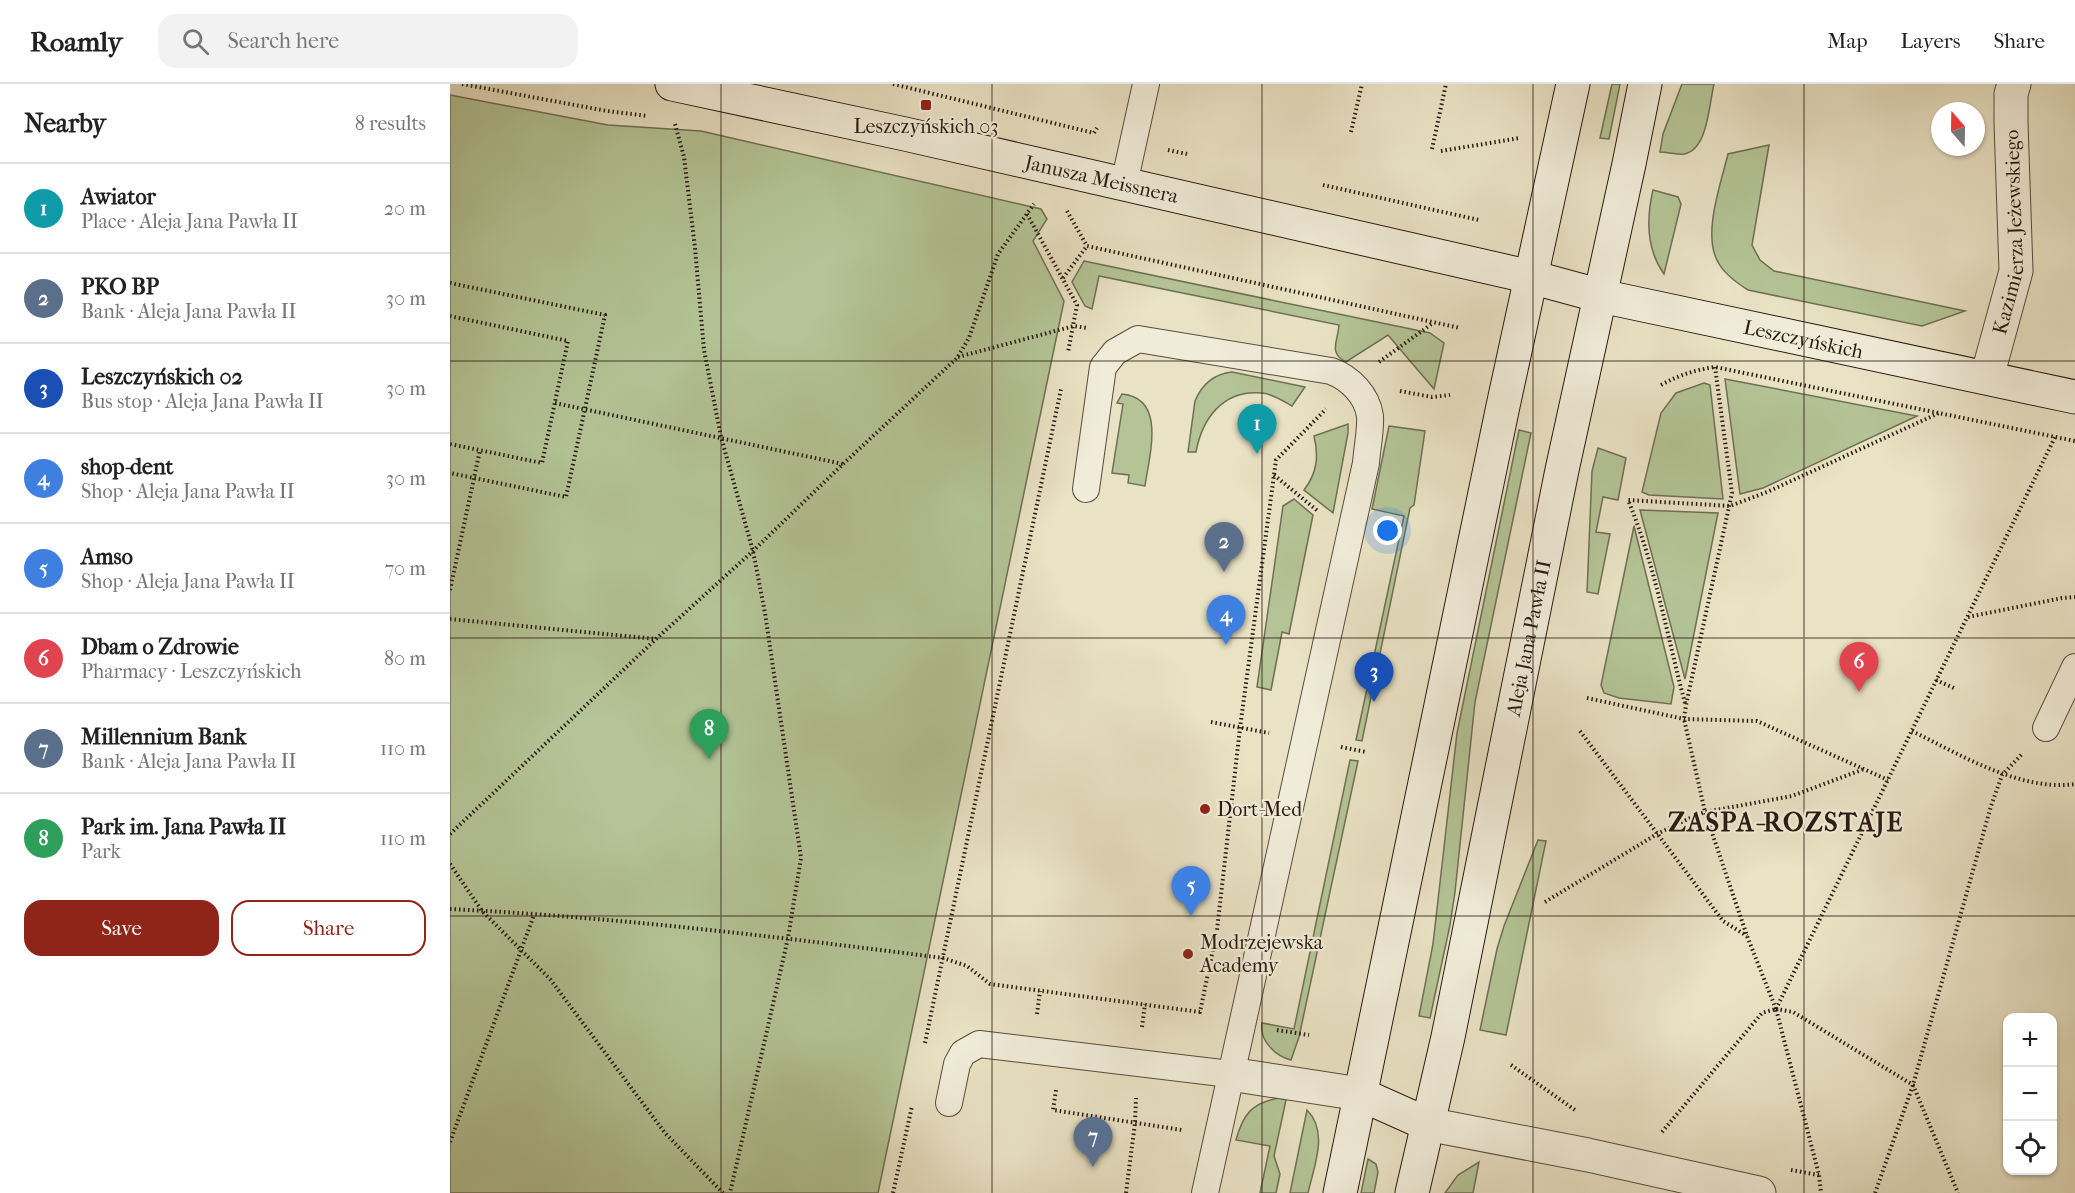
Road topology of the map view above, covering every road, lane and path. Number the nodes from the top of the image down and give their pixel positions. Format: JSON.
{"nodes":[{"id":1,"x":462,"y":84,"type":"edge"},
{"id":2,"x":672,"y":84,"type":"edge"},
{"id":3,"x":893,"y":84,"type":"edge"},
{"id":4,"x":1146,"y":84,"type":"edge"},
{"id":5,"x":1362,"y":84,"type":"edge"},
{"id":6,"x":1446,"y":84,"type":"edge"},
{"id":7,"x":1573,"y":84,"type":"edge"},
{"id":8,"x":1645,"y":84,"type":"edge"},
{"id":9,"x":2014,"y":84,"type":"edge"},
{"id":10,"x":651,"y":116,"type":"dead end"},
{"id":11,"x":674,"y":119,"type":"dead end"},
{"id":12,"x":1101,"y":124,"type":"dead end"},
{"id":13,"x":1351,"y":132,"type":"dead end"},
{"id":14,"x":1520,"y":138,"type":"dead end"},
{"id":15,"x":1432,"y":149,"type":"dead end"},
{"id":16,"x":1441,"y":151,"type":"dead end"},
{"id":17,"x":1124,"y":184,"type":"junction"},
{"id":18,"x":1321,"y":185,"type":"dead end"},
{"id":19,"x":1040,"y":195,"type":"dead end"},
{"id":20,"x":1062,"y":202,"type":"dead end"},
{"id":21,"x":1027,"y":213,"type":"junction"},
{"id":22,"x":1479,"y":220,"type":"dead end"},
{"id":23,"x":1087,"y":246,"type":"junction"},
{"id":24,"x":1531,"y":277,"type":"junction"},
{"id":25,"x":1062,"y":278,"type":"junction"},
{"id":26,"x":450,"y":283,"type":"edge"},
{"id":27,"x":1601,"y":296,"type":"junction"},
{"id":28,"x":450,"y":316,"type":"edge"},
{"id":29,"x":1433,"y":323,"type":"junction"},
{"id":30,"x":1074,"y":326,"type":"junction"},
{"id":31,"x":1460,"y":328,"type":"dead end"},
{"id":32,"x":957,"y":358,"type":"junction"},
{"id":33,"x":1066,"y":361,"type":"dead end"},
{"id":34,"x":1715,"y":367,"type":"junction"},
{"id":35,"x":1987,"y":377,"type":"junction"},
{"id":36,"x":1352,"y":382,"type":"junction"},
{"id":37,"x":1062,"y":384,"type":"dead end"},
{"id":38,"x":1661,"y":385,"type":"dead end"},
{"id":39,"x":2075,"y":397,"type":"edge"},
{"id":40,"x":555,"y":403,"type":"junction"},
{"id":41,"x":585,"y":409,"type":"junction"},
{"id":42,"x":1939,"y":413,"type":"junction"},
{"id":43,"x":721,"y":437,"type":"junction"},
{"id":44,"x":2055,"y":437,"type":"junction"},
{"id":45,"x":2075,"y":441,"type":"edge"},
{"id":46,"x":450,"y":444,"type":"edge"},
{"id":47,"x":480,"y":450,"type":"junction"},
{"id":48,"x":843,"y":464,"type":"junction"},
{"id":49,"x":450,"y":473,"type":"edge"},
{"id":50,"x":1274,"y":475,"type":"junction"},
{"id":51,"x":474,"y":478,"type":"junction"},
{"id":52,"x":1086,"y":489,"type":"dead end"},
{"id":53,"x":1730,"y":506,"type":"junction"},
{"id":54,"x":1349,"y":538,"type":"junction"},
{"id":55,"x":753,"y":551,"type":"junction"},
{"id":56,"x":450,"y":590,"type":"edge"},
{"id":57,"x":2075,"y":597,"type":"edge"},
{"id":58,"x":1967,"y":617,"type":"junction"},
{"id":59,"x":450,"y":619,"type":"edge"},
{"id":60,"x":656,"y":639,"type":"junction"},
{"id":61,"x":2075,"y":667,"type":"edge"},
{"id":62,"x":1936,"y":680,"type":"junction"},
{"id":63,"x":1956,"y":689,"type":"dead end"},
{"id":64,"x":1587,"y":698,"type":"dead end"},
{"id":65,"x":1686,"y":705,"type":"junction"},
{"id":66,"x":1684,"y":719,"type":"junction"},
{"id":67,"x":2046,"y":728,"type":"joint"},
{"id":68,"x":1580,"y":731,"type":"dead end"},
{"id":69,"x":1912,"y":731,"type":"junction"},
{"id":70,"x":1353,"y":749,"type":"dead end"},
{"id":71,"x":1366,"y":752,"type":"dead end"},
{"id":72,"x":1864,"y":769,"type":"junction"},
{"id":73,"x":2002,"y":775,"type":"junction"},
{"id":74,"x":1888,"y":780,"type":"junction"},
{"id":75,"x":2075,"y":784,"type":"edge"},
{"id":76,"x":1705,"y":812,"type":"junction"},
{"id":77,"x":450,"y":834,"type":"edge"},
{"id":78,"x":1657,"y":834,"type":"junction"},
{"id":79,"x":450,"y":864,"type":"edge"},
{"id":80,"x":1545,"y":902,"type":"dead end"},
{"id":81,"x":450,"y":909,"type":"edge"},
{"id":82,"x":482,"y":911,"type":"junction"},
{"id":83,"x":534,"y":915,"type":"junction"},
{"id":84,"x":1747,"y":936,"type":"junction"},
{"id":85,"x":788,"y":938,"type":"junction"},
{"id":86,"x":520,"y":951,"type":"junction"},
{"id":87,"x":943,"y":958,"type":"junction"},
{"id":88,"x":1776,"y":1009,"type":"junction"},
{"id":89,"x":924,"y":1047,"type":"dead end"},
{"id":90,"x":1062,"y":1054,"type":"junction"},
{"id":91,"x":1511,"y":1065,"type":"dead end"},
{"id":92,"x":1230,"y":1074,"type":"junction"},
{"id":93,"x":1912,"y":1085,"type":"junction"},
{"id":94,"x":1360,"y":1094,"type":"junction"},
{"id":95,"x":912,"y":1103,"type":"dead end"},
{"id":96,"x":949,"y":1103,"type":"dead end"},
{"id":97,"x":1580,"y":1112,"type":"dead end"},
{"id":98,"x":1135,"y":1123,"type":"junction"},
{"id":99,"x":1427,"y":1124,"type":"junction"},
{"id":100,"x":1217,"y":1135,"type":"junction"},
{"id":101,"x":1655,"y":1139,"type":"dead end"},
{"id":102,"x":450,"y":1142,"type":"edge"},
{"id":103,"x":723,"y":1193,"type":"edge"},
{"id":104,"x":730,"y":1193,"type":"edge"},
{"id":105,"x":893,"y":1193,"type":"edge"},
{"id":106,"x":1126,"y":1193,"type":"edge"},
{"id":107,"x":1205,"y":1193,"type":"edge"},
{"id":108,"x":1340,"y":1193,"type":"edge"},
{"id":109,"x":1412,"y":1193,"type":"edge"},
{"id":110,"x":1759,"y":1193,"type":"edge"},
{"id":111,"x":1821,"y":1193,"type":"edge"},
{"id":112,"x":1875,"y":1193,"type":"edge"},
{"id":113,"x":1958,"y":1193,"type":"edge"}],
"edges":[{"from":1,"to":10,"type":"path"},
{"from":2,"to":17,"type":"main road","name":"Janusza Meissnera"},
{"from":3,"to":12,"type":"path"},
{"from":4,"to":17,"type":"lane"},
{"from":5,"to":13,"type":"path"},
{"from":6,"to":15,"type":"path"},
{"from":7,"to":24,"type":"main road"},
{"from":8,"to":27,"type":"main road","name":"Aleja Jana Pawła II"},
{"from":9,"to":35,"type":"main road","name":"Kazimierza Jeżewskiego"},
{"from":11,"to":43,"type":"path"},
{"from":14,"to":16,"type":"path"},
{"from":17,"to":24,"type":"main road","name":"Janusza Meissnera"},
{"from":18,"to":22,"type":"path"},
{"from":19,"to":21,"type":"path"},
{"from":20,"to":23,"type":"path"},
{"from":21,"to":25,"type":"path"},
{"from":21,"to":32,"type":"path"},
{"from":23,"to":25,"type":"path"},
{"from":23,"to":29,"type":"path"},
{"from":24,"to":27,"type":"main road","name":"Leszczyńskich"},
{"from":24,"to":94,"type":"main road"},
{"from":25,"to":30,"type":"path"},
{"from":26,"to":41,"type":"path"},
{"from":27,"to":35,"type":"main road","name":"Leszczyńskich"},
{"from":27,"to":99,"type":"main road","name":"Aleja Jana Pawła II"},
{"from":28,"to":40,"type":"path"},
{"from":29,"to":31,"type":"path"},
{"from":29,"to":36,"type":"path"},
{"from":30,"to":32,"type":"path"},
{"from":30,"to":33,"type":"path"},
{"from":32,"to":48,"type":"path"},
{"from":34,"to":38,"type":"path"},
{"from":34,"to":42,"type":"path"},
{"from":34,"to":53,"type":"path"},
{"from":35,"to":39,"type":"main road","name":"Leszczyńskich"},
{"from":36,"to":50,"type":"path"},
{"from":36,"to":52,"type":"lane"},
{"from":36,"to":54,"type":"lane"},
{"from":37,"to":87,"type":"path"},
{"from":40,"to":41,"type":"path"},
{"from":40,"to":47,"type":"path"},
{"from":41,"to":43,"type":"path"},
{"from":41,"to":51,"type":"path"},
{"from":42,"to":44,"type":"path"},
{"from":42,"to":53,"type":"path"},
{"from":43,"to":48,"type":"path"},
{"from":43,"to":55,"type":"path"},
{"from":44,"to":45,"type":"path"},
{"from":44,"to":58,"type":"path"},
{"from":46,"to":47,"type":"path"},
{"from":47,"to":51,"type":"path"},
{"from":48,"to":55,"type":"path"},
{"from":49,"to":51,"type":"path"},
{"from":50,"to":54,"type":"path"},
{"from":50,"to":87,"type":"path"},
{"from":51,"to":56,"type":"path"},
{"from":53,"to":65,"type":"path"},
{"from":53,"to":65,"type":"path"},
{"from":54,"to":92,"type":"lane"},
{"from":55,"to":60,"type":"path"},
{"from":55,"to":85,"type":"path"},
{"from":57,"to":58,"type":"path"},
{"from":58,"to":62,"type":"path"},
{"from":59,"to":60,"type":"path"},
{"from":60,"to":77,"type":"path"},
{"from":61,"to":67,"type":"lane"},
{"from":62,"to":63,"type":"path"},
{"from":62,"to":69,"type":"path"},
{"from":64,"to":66,"type":"path"},
{"from":65,"to":66,"type":"path"},
{"from":66,"to":72,"type":"path"},
{"from":66,"to":76,"type":"path"},
{"from":67,"to":73,"type":"path"},
{"from":68,"to":78,"type":"path"},
{"from":69,"to":73,"type":"path"},
{"from":69,"to":74,"type":"path"},
{"from":70,"to":71,"type":"path"},
{"from":72,"to":74,"type":"path"},
{"from":72,"to":76,"type":"path"},
{"from":73,"to":75,"type":"path"},
{"from":73,"to":93,"type":"path"},
{"from":74,"to":88,"type":"path"},
{"from":76,"to":78,"type":"path"},
{"from":76,"to":84,"type":"path"},
{"from":78,"to":80,"type":"path"},
{"from":78,"to":84,"type":"path"},
{"from":79,"to":82,"type":"path"},
{"from":81,"to":82,"type":"path"},
{"from":82,"to":83,"type":"path"},
{"from":82,"to":86,"type":"path"},
{"from":83,"to":85,"type":"path"},
{"from":83,"to":86,"type":"path"},
{"from":84,"to":88,"type":"path"},
{"from":85,"to":87,"type":"path"},
{"from":85,"to":104,"type":"path"},
{"from":86,"to":102,"type":"path"},
{"from":86,"to":103,"type":"path"},
{"from":87,"to":89,"type":"path"},
{"from":88,"to":93,"type":"path"},
{"from":88,"to":101,"type":"path"},
{"from":88,"to":111,"type":"path"},
{"from":90,"to":92,"type":"lane"},
{"from":90,"to":96,"type":"lane"},
{"from":90,"to":98,"type":"path"},
{"from":91,"to":97,"type":"path"},
{"from":92,"to":94,"type":"main road"},
{"from":92,"to":100,"type":"lane"},
{"from":93,"to":112,"type":"path"},
{"from":93,"to":113,"type":"path"},
{"from":94,"to":99,"type":"main road"},
{"from":94,"to":108,"type":"main road"},
{"from":95,"to":105,"type":"path"},
{"from":98,"to":100,"type":"path"},
{"from":98,"to":106,"type":"path"},
{"from":99,"to":109,"type":"main road","name":"Aleja Jana Pawła II"},
{"from":99,"to":110,"type":"main road"},
{"from":100,"to":107,"type":"lane"}]}
